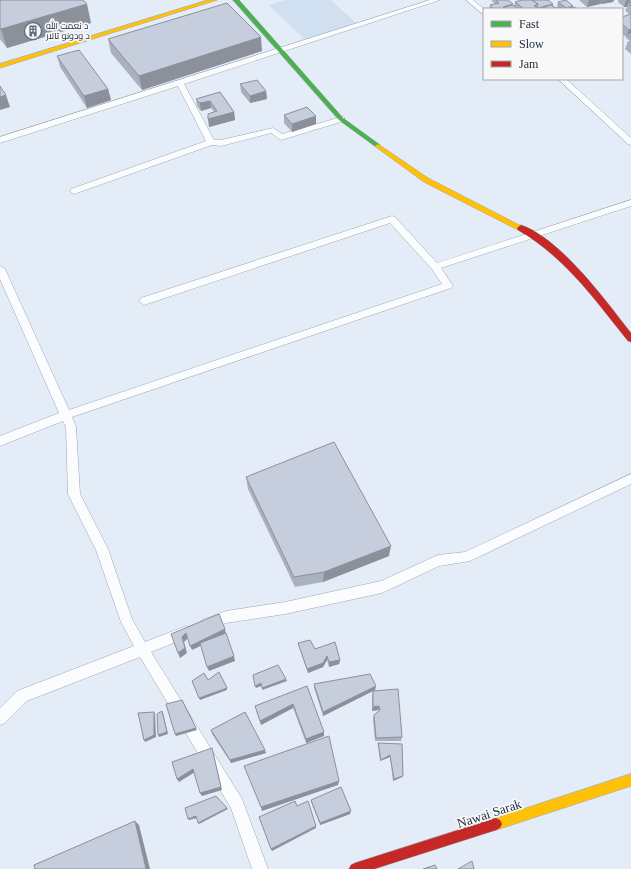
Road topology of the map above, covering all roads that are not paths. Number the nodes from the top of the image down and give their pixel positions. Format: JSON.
{"nodes":[{"id":1,"x":214,"y":0,"type":"edge"},
{"id":2,"x":230,"y":0,"type":"edge"},
{"id":3,"x":436,"y":0,"type":"edge"},
{"id":4,"x":469,"y":0,"type":"edge"},
{"id":5,"x":483,"y":12,"type":"edge"},
{"id":6,"x":280,"y":50,"type":"junction"},
{"id":7,"x":0,"y":66,"type":"edge"},
{"id":8,"x":563,"y":80,"type":"edge"},
{"id":9,"x":180,"y":83,"type":"junction"},
{"id":10,"x":341,"y":119,"type":"junction"},
{"id":11,"x":0,"y":140,"type":"edge"},
{"id":12,"x":211,"y":142,"type":"junction"},
{"id":13,"x":631,"y":142,"type":"edge"},
{"id":14,"x":74,"y":191,"type":"dead end"},
{"id":15,"x":631,"y":202,"type":"edge"},
{"id":16,"x":533,"y":234,"type":"junction"},
{"id":17,"x":436,"y":267,"type":"junction"},
{"id":18,"x":0,"y":269,"type":"edge"},
{"id":19,"x":144,"y":301,"type":"dead end"},
{"id":20,"x":631,"y":340,"type":"edge"},
{"id":21,"x":66,"y":415,"type":"junction"},
{"id":22,"x":0,"y":441,"type":"edge"},
{"id":23,"x":631,"y":479,"type":"edge"},
{"id":24,"x":142,"y":648,"type":"junction"},
{"id":25,"x":0,"y":718,"type":"edge"},
{"id":26,"x":631,"y":780,"type":"edge"},
{"id":27,"x":260,"y":869,"type":"edge"},
{"id":28,"x":355,"y":869,"type":"edge"}],
"edges":[{"from":1,"to":7,"type":"street"},
{"from":2,"to":6,"type":"street"},
{"from":3,"to":6,"type":"lane"},
{"from":4,"to":5,"type":"lane"},
{"from":6,"to":9,"type":"lane"},
{"from":6,"to":10,"type":"street"},
{"from":8,"to":13,"type":"lane"},
{"from":9,"to":11,"type":"lane"},
{"from":9,"to":12,"type":"lane"},
{"from":10,"to":12,"type":"lane"},
{"from":10,"to":16,"type":"street"},
{"from":12,"to":14,"type":"lane"},
{"from":15,"to":16,"type":"lane"},
{"from":16,"to":17,"type":"lane"},
{"from":16,"to":20,"type":"street"},
{"from":17,"to":19,"type":"lane"},
{"from":17,"to":21,"type":"lane"},
{"from":18,"to":21,"type":"lane"},
{"from":21,"to":22,"type":"lane"},
{"from":21,"to":24,"type":"lane"},
{"from":23,"to":24,"type":"lane"},
{"from":24,"to":25,"type":"lane"},
{"from":24,"to":27,"type":"lane"},
{"from":26,"to":28,"type":"street","name":"Nawai Sarak"}]}
